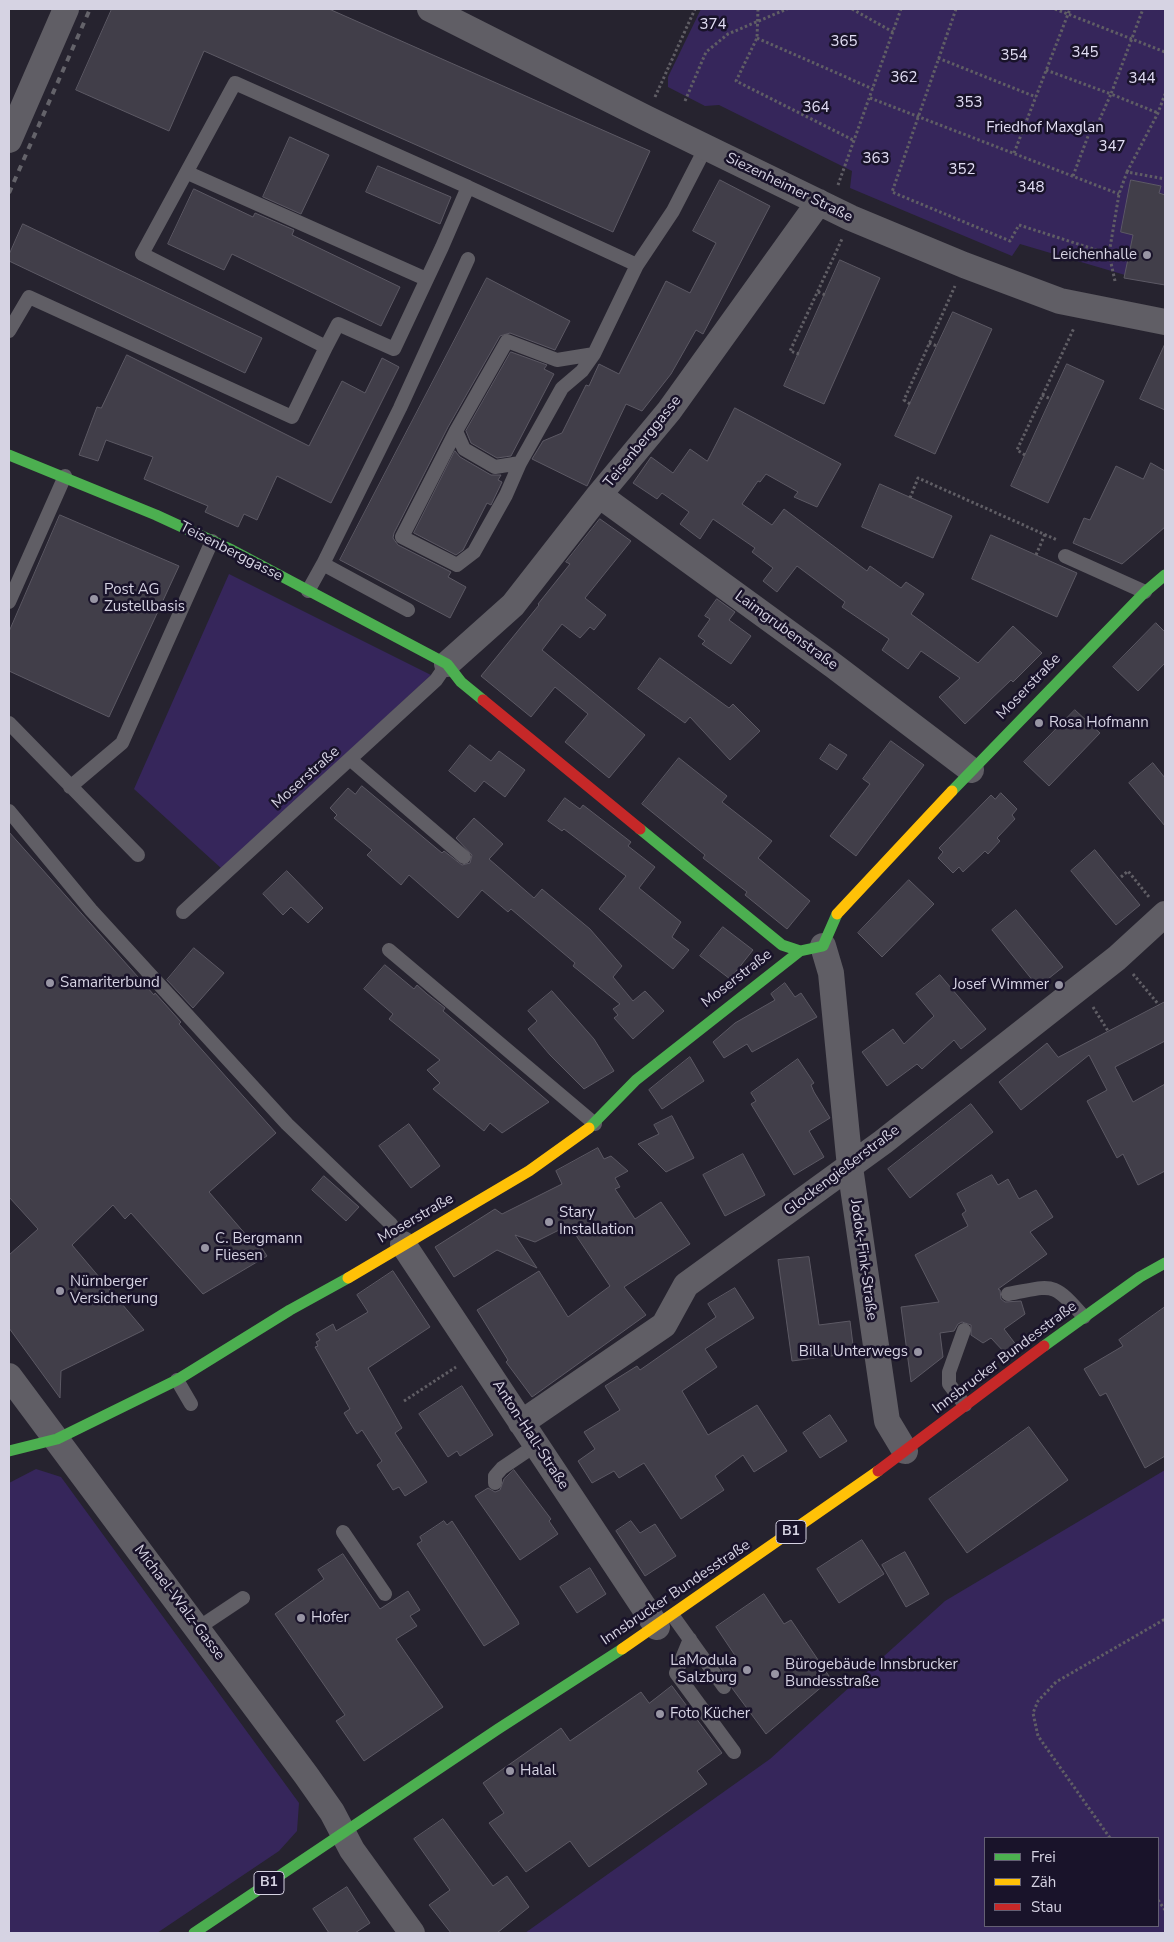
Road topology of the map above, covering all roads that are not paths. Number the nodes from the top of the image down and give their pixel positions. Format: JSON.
{"nodes":[{"id":1,"x":66,"y":9,"type":"edge"},
{"id":2,"x":430,"y":9,"type":"edge"},
{"id":3,"x":460,"y":15,"type":"edge"},
{"id":4,"x":9,"y":140,"type":"edge"},
{"id":5,"x":706,"y":147,"type":"junction"},
{"id":6,"x":188,"y":173,"type":"junction"},
{"id":7,"x":468,"y":187,"type":"junction"},
{"id":8,"x":833,"y":209,"type":"junction"},
{"id":9,"x":468,"y":259,"type":"dead end"},
{"id":10,"x":636,"y":265,"type":"junction"},
{"id":11,"x":426,"y":280,"type":"junction"},
{"id":12,"x":1165,"y":322,"type":"edge"},
{"id":13,"x":9,"y":331,"type":"edge"},
{"id":14,"x":326,"y":346,"type":"junction"},
{"id":15,"x":594,"y":354,"type":"junction"},
{"id":16,"x":456,"y":431,"type":"junction"},
{"id":17,"x":9,"y":455,"type":"edge"},
{"id":18,"x":520,"y":463,"type":"junction"},
{"id":19,"x":65,"y":476,"type":"junction"},
{"id":20,"x":599,"y":495,"type":"junction"},
{"id":21,"x":212,"y":541,"type":"junction"},
{"id":22,"x":1065,"y":556,"type":"dead end"},
{"id":23,"x":323,"y":564,"type":"junction"},
{"id":24,"x":1165,"y":575,"type":"edge"},
{"id":25,"x":308,"y":591,"type":"junction"},
{"id":26,"x":1145,"y":592,"type":"junction"},
{"id":27,"x":9,"y":602,"type":"edge"},
{"id":28,"x":408,"y":610,"type":"dead end"},
{"id":29,"x":447,"y":664,"type":"junction"},
{"id":30,"x":9,"y":723,"type":"edge"},
{"id":31,"x":351,"y":760,"type":"junction"},
{"id":32,"x":971,"y":770,"type":"junction"},
{"id":33,"x":70,"y":787,"type":"junction"},
{"id":34,"x":9,"y":811,"type":"edge"},
{"id":35,"x":138,"y":855,"type":"dead end"},
{"id":36,"x":464,"y":857,"type":"dead end"},
{"id":37,"x":698,"y":876,"type":"joint"},
{"id":38,"x":183,"y":912,"type":"dead end"},
{"id":39,"x":1164,"y":915,"type":"edge"},
{"id":40,"x":811,"y":948,"type":"junction"},
{"id":41,"x":390,"y":950,"type":"dead end"},
{"id":42,"x":595,"y":1124,"type":"junction"},
{"id":43,"x":850,"y":1167,"type":"junction"},
{"id":44,"x":403,"y":1244,"type":"junction"},
{"id":45,"x":1165,"y":1263,"type":"edge"},
{"id":46,"x":1008,"y":1294,"type":"dead end"},
{"id":47,"x":1084,"y":1317,"type":"junction"},
{"id":48,"x":964,"y":1330,"type":"dead end"},
{"id":49,"x":9,"y":1376,"type":"edge"},
{"id":50,"x":177,"y":1380,"type":"junction"},
{"id":51,"x":191,"y":1404,"type":"dead end"},
{"id":52,"x":965,"y":1405,"type":"junction"},
{"id":53,"x":521,"y":1423,"type":"junction"},
{"id":54,"x":57,"y":1438,"type":"junction"},
{"id":55,"x":536,"y":1445,"type":"junction"},
{"id":56,"x":9,"y":1451,"type":"edge"},
{"id":57,"x":906,"y":1451,"type":"junction"},
{"id":58,"x":495,"y":1482,"type":"dead end"},
{"id":59,"x":343,"y":1532,"type":"dead end"},
{"id":60,"x":385,"y":1594,"type":"dead end"},
{"id":61,"x":243,"y":1598,"type":"dead end"},
{"id":62,"x":665,"y":1621,"type":"junction"},
{"id":63,"x":198,"y":1628,"type":"junction"},
{"id":64,"x":690,"y":1639,"type":"junction"},
{"id":65,"x":724,"y":1687,"type":"dead end"},
{"id":66,"x":734,"y":1752,"type":"dead end"},
{"id":67,"x":344,"y":1834,"type":"junction"},
{"id":68,"x":194,"y":1933,"type":"edge"},
{"id":69,"x":412,"y":1933,"type":"edge"}],
"edges":[{"from":1,"to":4,"type":"street"},
{"from":2,"to":3,"type":"street","name":"Siezenheimer Straße"},
{"from":3,"to":5,"type":"street","name":"Siezenheimer Straße"},
{"from":5,"to":8,"type":"street","name":"Siezenheimer Straße"},
{"from":5,"to":10,"type":"lane"},
{"from":6,"to":7,"type":"lane"},
{"from":6,"to":11,"type":"lane"},
{"from":6,"to":14,"type":"lane"},
{"from":7,"to":10,"type":"lane"},
{"from":7,"to":11,"type":"lane"},
{"from":8,"to":12,"type":"street","name":"Siezenheimer Straße"},
{"from":8,"to":20,"type":"street","name":"Teisenberggasse"},
{"from":9,"to":23,"type":"lane"},
{"from":10,"to":15,"type":"lane"},
{"from":11,"to":14,"type":"lane"},
{"from":13,"to":14,"type":"lane"},
{"from":15,"to":16,"type":"lane"},
{"from":15,"to":18,"type":"lane"},
{"from":16,"to":18,"type":"lane"},
{"from":16,"to":18,"type":"lane"},
{"from":17,"to":19,"type":"street","name":"Teisenberggasse"},
{"from":19,"to":21,"type":"street","name":"Teisenberggasse"},
{"from":19,"to":27,"type":"lane"},
{"from":20,"to":29,"type":"street","name":"Teisenberggasse"},
{"from":20,"to":32,"type":"street","name":"Laimgrubenstraße"},
{"from":21,"to":25,"type":"street","name":"Teisenberggasse"},
{"from":21,"to":33,"type":"lane"},
{"from":22,"to":26,"type":"lane"},
{"from":23,"to":25,"type":"lane"},
{"from":23,"to":28,"type":"lane"},
{"from":24,"to":26,"type":"street","name":"Moserstraße"},
{"from":25,"to":29,"type":"street","name":"Teisenberggasse"},
{"from":26,"to":32,"type":"street","name":"Moserstraße"},
{"from":29,"to":31,"type":"lane","name":"Moserstraße"},
{"from":29,"to":37,"type":"street","name":"Teisenberggasse"},
{"from":30,"to":33,"type":"lane"},
{"from":31,"to":36,"type":"lane"},
{"from":31,"to":38,"type":"lane","name":"Moserstraße"},
{"from":32,"to":40,"type":"street","name":"Moserstraße"},
{"from":33,"to":35,"type":"lane"},
{"from":34,"to":44,"type":"lane"},
{"from":37,"to":40,"type":"street","name":"Moserstraße"},
{"from":39,"to":43,"type":"street","name":"Glockengießerstraße"},
{"from":40,"to":42,"type":"street","name":"Moserstraße"},
{"from":40,"to":43,"type":"street","name":"Jodok-Fink-Straße"},
{"from":41,"to":42,"type":"lane"},
{"from":42,"to":44,"type":"street","name":"Moserstraße"},
{"from":43,"to":53,"type":"street","name":"Glockengießerstraße"},
{"from":43,"to":57,"type":"street","name":"Jodok-Fink-Straße"},
{"from":44,"to":50,"type":"street","name":"Moserstraße"},
{"from":44,"to":53,"type":"street","name":"Anton-Hall-Straße"},
{"from":45,"to":47,"type":"street","name":"Innsbrucker Bundesstraße","number":"B1"},
{"from":46,"to":47,"type":"lane"},
{"from":47,"to":52,"type":"street","name":"Innsbrucker Bundesstraße","number":"B1"},
{"from":48,"to":52,"type":"lane"},
{"from":49,"to":54,"type":"street","name":"Michael-Walz-Gasse"},
{"from":50,"to":51,"type":"lane"},
{"from":50,"to":54,"type":"street","name":"Moserstraße"},
{"from":52,"to":57,"type":"street","name":"Innsbrucker Bundesstraße","number":"B1"},
{"from":53,"to":55,"type":"street","name":"Anton-Hall-Straße"},
{"from":54,"to":56,"type":"street","name":"Moserstraße"},
{"from":54,"to":63,"type":"street","name":"Michael-Walz-Gasse"},
{"from":55,"to":58,"type":"lane"},
{"from":55,"to":62,"type":"street","name":"Anton-Hall-Straße"},
{"from":57,"to":62,"type":"street","name":"Innsbrucker Bundesstraße","number":"B1"},
{"from":59,"to":60,"type":"lane"},
{"from":61,"to":63,"type":"lane"},
{"from":62,"to":64,"type":"lane"},
{"from":62,"to":67,"type":"street","name":"Innsbrucker Bundesstraße","number":"B1"},
{"from":63,"to":67,"type":"street","name":"Michael-Walz-Gasse"},
{"from":64,"to":65,"type":"lane"},
{"from":64,"to":66,"type":"lane"},
{"from":67,"to":68,"type":"street","name":"Innsbrucker Bundesstraße","number":"B1"},
{"from":67,"to":69,"type":"street","name":"Michael-Walz-Gasse"}]}
